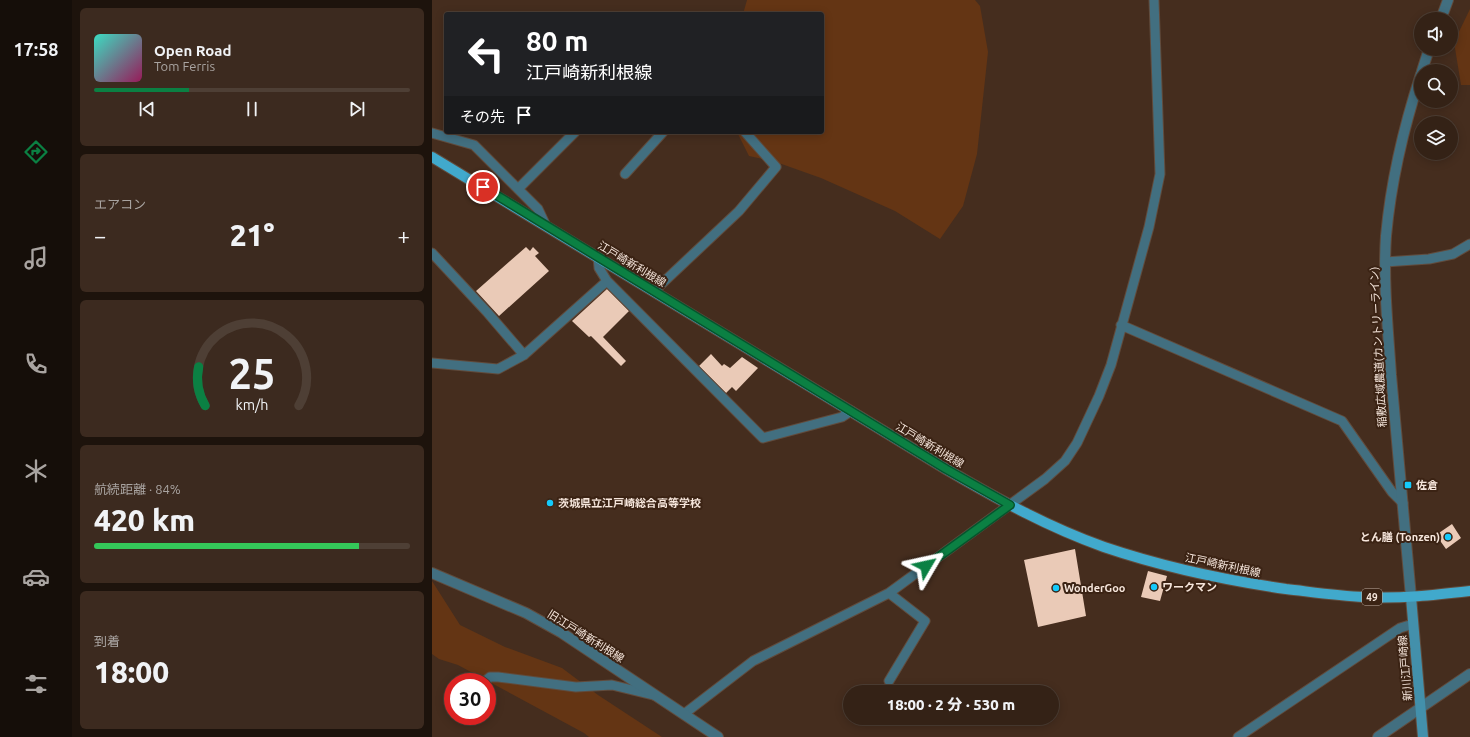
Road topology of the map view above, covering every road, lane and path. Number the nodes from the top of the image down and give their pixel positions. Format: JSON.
{"nodes":[{"id":1,"x":1154,"y":0,"type":"edge"},
{"id":2,"x":1448,"y":0,"type":"edge"},
{"id":3,"x":1443,"y":12,"type":"edge"},
{"id":4,"x":1414,"y":97,"type":"edge"},
{"id":5,"x":432,"y":133,"type":"edge"},
{"id":6,"x":573,"y":134,"type":"edge"},
{"id":7,"x":661,"y":134,"type":"edge"},
{"id":8,"x":747,"y":134,"type":"edge"},
{"id":9,"x":432,"y":157,"type":"edge"},
{"id":10,"x":625,"y":174,"type":"dead end"},
{"id":11,"x":518,"y":189,"type":"junction"},
{"id":12,"x":546,"y":226,"type":"junction"},
{"id":13,"x":1470,"y":244,"type":"edge"},
{"id":14,"x":432,"y":253,"type":"edge"},
{"id":15,"x":598,"y":257,"type":"junction"},
{"id":16,"x":1385,"y":262,"type":"junction"},
{"id":17,"x":607,"y":281,"type":"junction"},
{"id":18,"x":654,"y":291,"type":"junction"},
{"id":19,"x":1121,"y":325,"type":"junction"},
{"id":20,"x":524,"y":355,"type":"junction"},
{"id":21,"x":432,"y":363,"type":"edge"},
{"id":22,"x":851,"y":411,"type":"junction"},
{"id":23,"x":1403,"y":503,"type":"junction"},
{"id":24,"x":1010,"y":505,"type":"junction"},
{"id":25,"x":432,"y":574,"type":"edge"},
{"id":26,"x":1470,"y":591,"type":"edge"},
{"id":27,"x":889,"y":593,"type":"junction"},
{"id":28,"x":1411,"y":597,"type":"junction"},
{"id":29,"x":1413,"y":624,"type":"junction"},
{"id":30,"x":1470,"y":674,"type":"edge"},
{"id":31,"x":496,"y":677,"type":"edge"},
{"id":32,"x":889,"y":681,"type":"dead end"},
{"id":33,"x":658,"y":696,"type":"junction"},
{"id":34,"x":1421,"y":708,"type":"junction"},
{"id":35,"x":684,"y":714,"type":"junction"},
{"id":36,"x":718,"y":737,"type":"edge"},
{"id":37,"x":1238,"y":737,"type":"edge"},
{"id":38,"x":1378,"y":737,"type":"edge"},
{"id":39,"x":1423,"y":737,"type":"edge"}],
"edges":[{"from":1,"to":19,"type":"street"},
{"from":2,"to":3,"type":"street"},
{"from":4,"to":16,"type":"street","name":"稲敷広域農道(カントリーライン)"},
{"from":5,"to":11,"type":"street"},
{"from":6,"to":11,"type":"street"},
{"from":7,"to":10,"type":"street"},
{"from":8,"to":18,"type":"street"},
{"from":9,"to":12,"type":"main road","name":"江戸崎新利根線","number":"49"},
{"from":11,"to":12,"type":"street"},
{"from":12,"to":15,"type":"main road","name":"江戸崎新利根線","number":"49"},
{"from":13,"to":16,"type":"street"},
{"from":14,"to":20,"type":"street"},
{"from":15,"to":17,"type":"street"},
{"from":15,"to":18,"type":"main road","name":"江戸崎新利根線","number":"49"},
{"from":16,"to":23,"type":"street","name":"稲敷広域農道(カントリーライン)"},
{"from":17,"to":20,"type":"street"},
{"from":17,"to":22,"type":"street"},
{"from":18,"to":22,"type":"main road","name":"江戸崎新利根線","number":"49"},
{"from":19,"to":23,"type":"street"},
{"from":19,"to":24,"type":"street"},
{"from":20,"to":21,"type":"street"},
{"from":22,"to":24,"type":"main road","name":"江戸崎新利根線","number":"49"},
{"from":23,"to":28,"type":"street","name":"稲敷広域農道(カントリーライン)"},
{"from":24,"to":27,"type":"street"},
{"from":24,"to":28,"type":"main road","name":"江戸崎新利根線","number":"49"},
{"from":25,"to":33,"type":"street","name":"旧江戸崎新利根線"},
{"from":26,"to":28,"type":"main road","name":"江戸崎新利根線","number":"49"},
{"from":27,"to":32,"type":"street"},
{"from":27,"to":35,"type":"street"},
{"from":28,"to":29,"type":"main road","name":"新川江戸崎線"},
{"from":29,"to":34,"type":"main road","name":"新川江戸崎線"},
{"from":29,"to":37,"type":"street"},
{"from":30,"to":34,"type":"street"},
{"from":31,"to":33,"type":"street"},
{"from":33,"to":35,"type":"street","name":"旧江戸崎新利根線"},
{"from":34,"to":38,"type":"street"},
{"from":34,"to":39,"type":"main road","name":"新川江戸崎線"},
{"from":35,"to":36,"type":"street","name":"旧江戸崎新利根線"}]}
